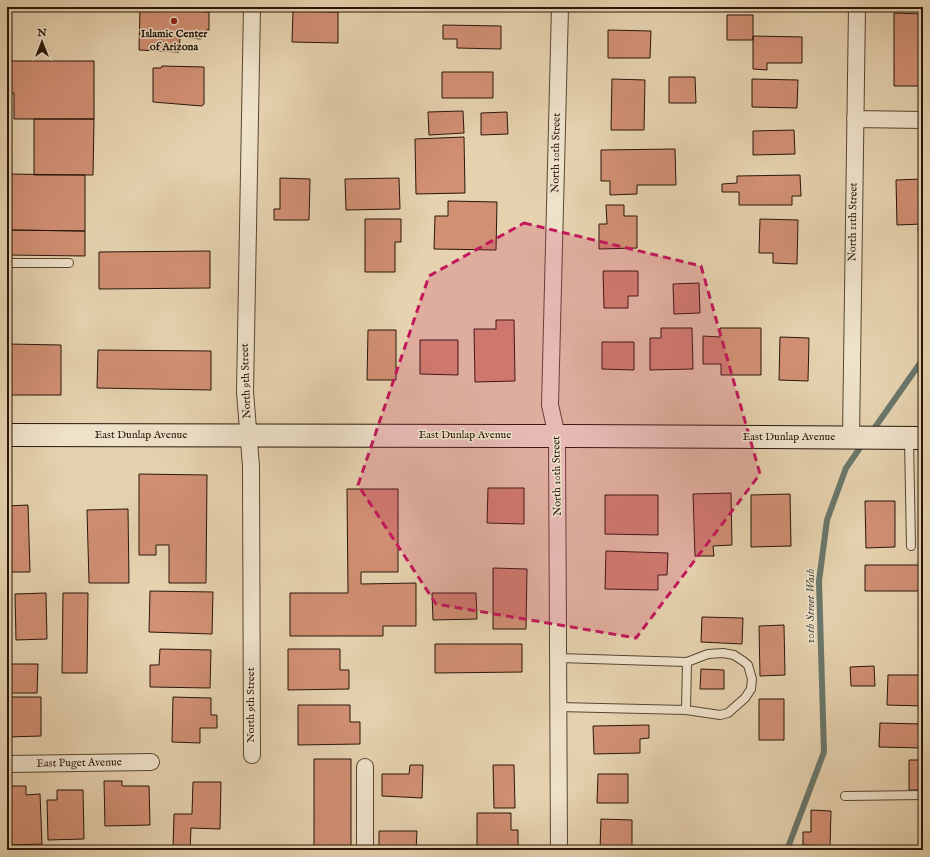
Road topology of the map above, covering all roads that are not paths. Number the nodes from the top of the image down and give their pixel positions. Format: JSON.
{"nodes":[{"id":1,"x":252,"y":7,"type":"edge"},
{"id":2,"x":560,"y":7,"type":"edge"},
{"id":3,"x":857,"y":7,"type":"edge"},
{"id":4,"x":855,"y":119,"type":"junction"},
{"id":5,"x":923,"y":120,"type":"edge"},
{"id":6,"x":7,"y":263,"type":"edge"},
{"id":7,"x":69,"y":263,"type":"dead end"},
{"id":8,"x":7,"y":435,"type":"edge"},
{"id":9,"x":248,"y":435,"type":"junction"},
{"id":10,"x":557,"y":436,"type":"junction"},
{"id":11,"x":851,"y":437,"type":"junction"},
{"id":12,"x":916,"y":438,"type":"edge"},
{"id":13,"x":911,"y":546,"type":"dead end"},
{"id":14,"x":560,"y":658,"type":"junction"},
{"id":15,"x":687,"y":662,"type":"junction"},
{"id":16,"x":560,"y":707,"type":"junction"},
{"id":17,"x":686,"y":710,"type":"junction"},
{"id":18,"x":252,"y":755,"type":"dead end"},
{"id":19,"x":151,"y":762,"type":"dead end"},
{"id":20,"x":7,"y":764,"type":"edge"},
{"id":21,"x":365,"y":767,"type":"dead end"},
{"id":22,"x":845,"y":796,"type":"dead end"},
{"id":23,"x":923,"y":796,"type":"edge"},
{"id":24,"x":365,"y":850,"type":"edge"},
{"id":25,"x":559,"y":850,"type":"edge"}],
"edges":[{"from":1,"to":9,"type":"street","name":"North 9th Street"},
{"from":2,"to":10,"type":"street","name":"North 10th Street"},
{"from":3,"to":4,"type":"street","name":"North 11th Street"},
{"from":4,"to":5,"type":"street"},
{"from":4,"to":11,"type":"street","name":"North 11th Street"},
{"from":6,"to":7,"type":"lane"},
{"from":8,"to":9,"type":"street","name":"East Dunlap Avenue"},
{"from":9,"to":10,"type":"street","name":"East Dunlap Avenue"},
{"from":9,"to":18,"type":"street","name":"North 9th Street"},
{"from":10,"to":11,"type":"street","name":"East Dunlap Avenue"},
{"from":10,"to":14,"type":"street","name":"North 10th Street"},
{"from":11,"to":12,"type":"street","name":"East Dunlap Avenue"},
{"from":12,"to":13,"type":"lane"},
{"from":14,"to":15,"type":"lane"},
{"from":14,"to":16,"type":"street","name":"North 10th Street"},
{"from":15,"to":17,"type":"lane"},
{"from":15,"to":17,"type":"lane"},
{"from":16,"to":17,"type":"lane"},
{"from":16,"to":25,"type":"street","name":"North 10th Street"},
{"from":19,"to":20,"type":"street","name":"East Puget Avenue"},
{"from":21,"to":24,"type":"street"},
{"from":22,"to":23,"type":"lane"}]}
